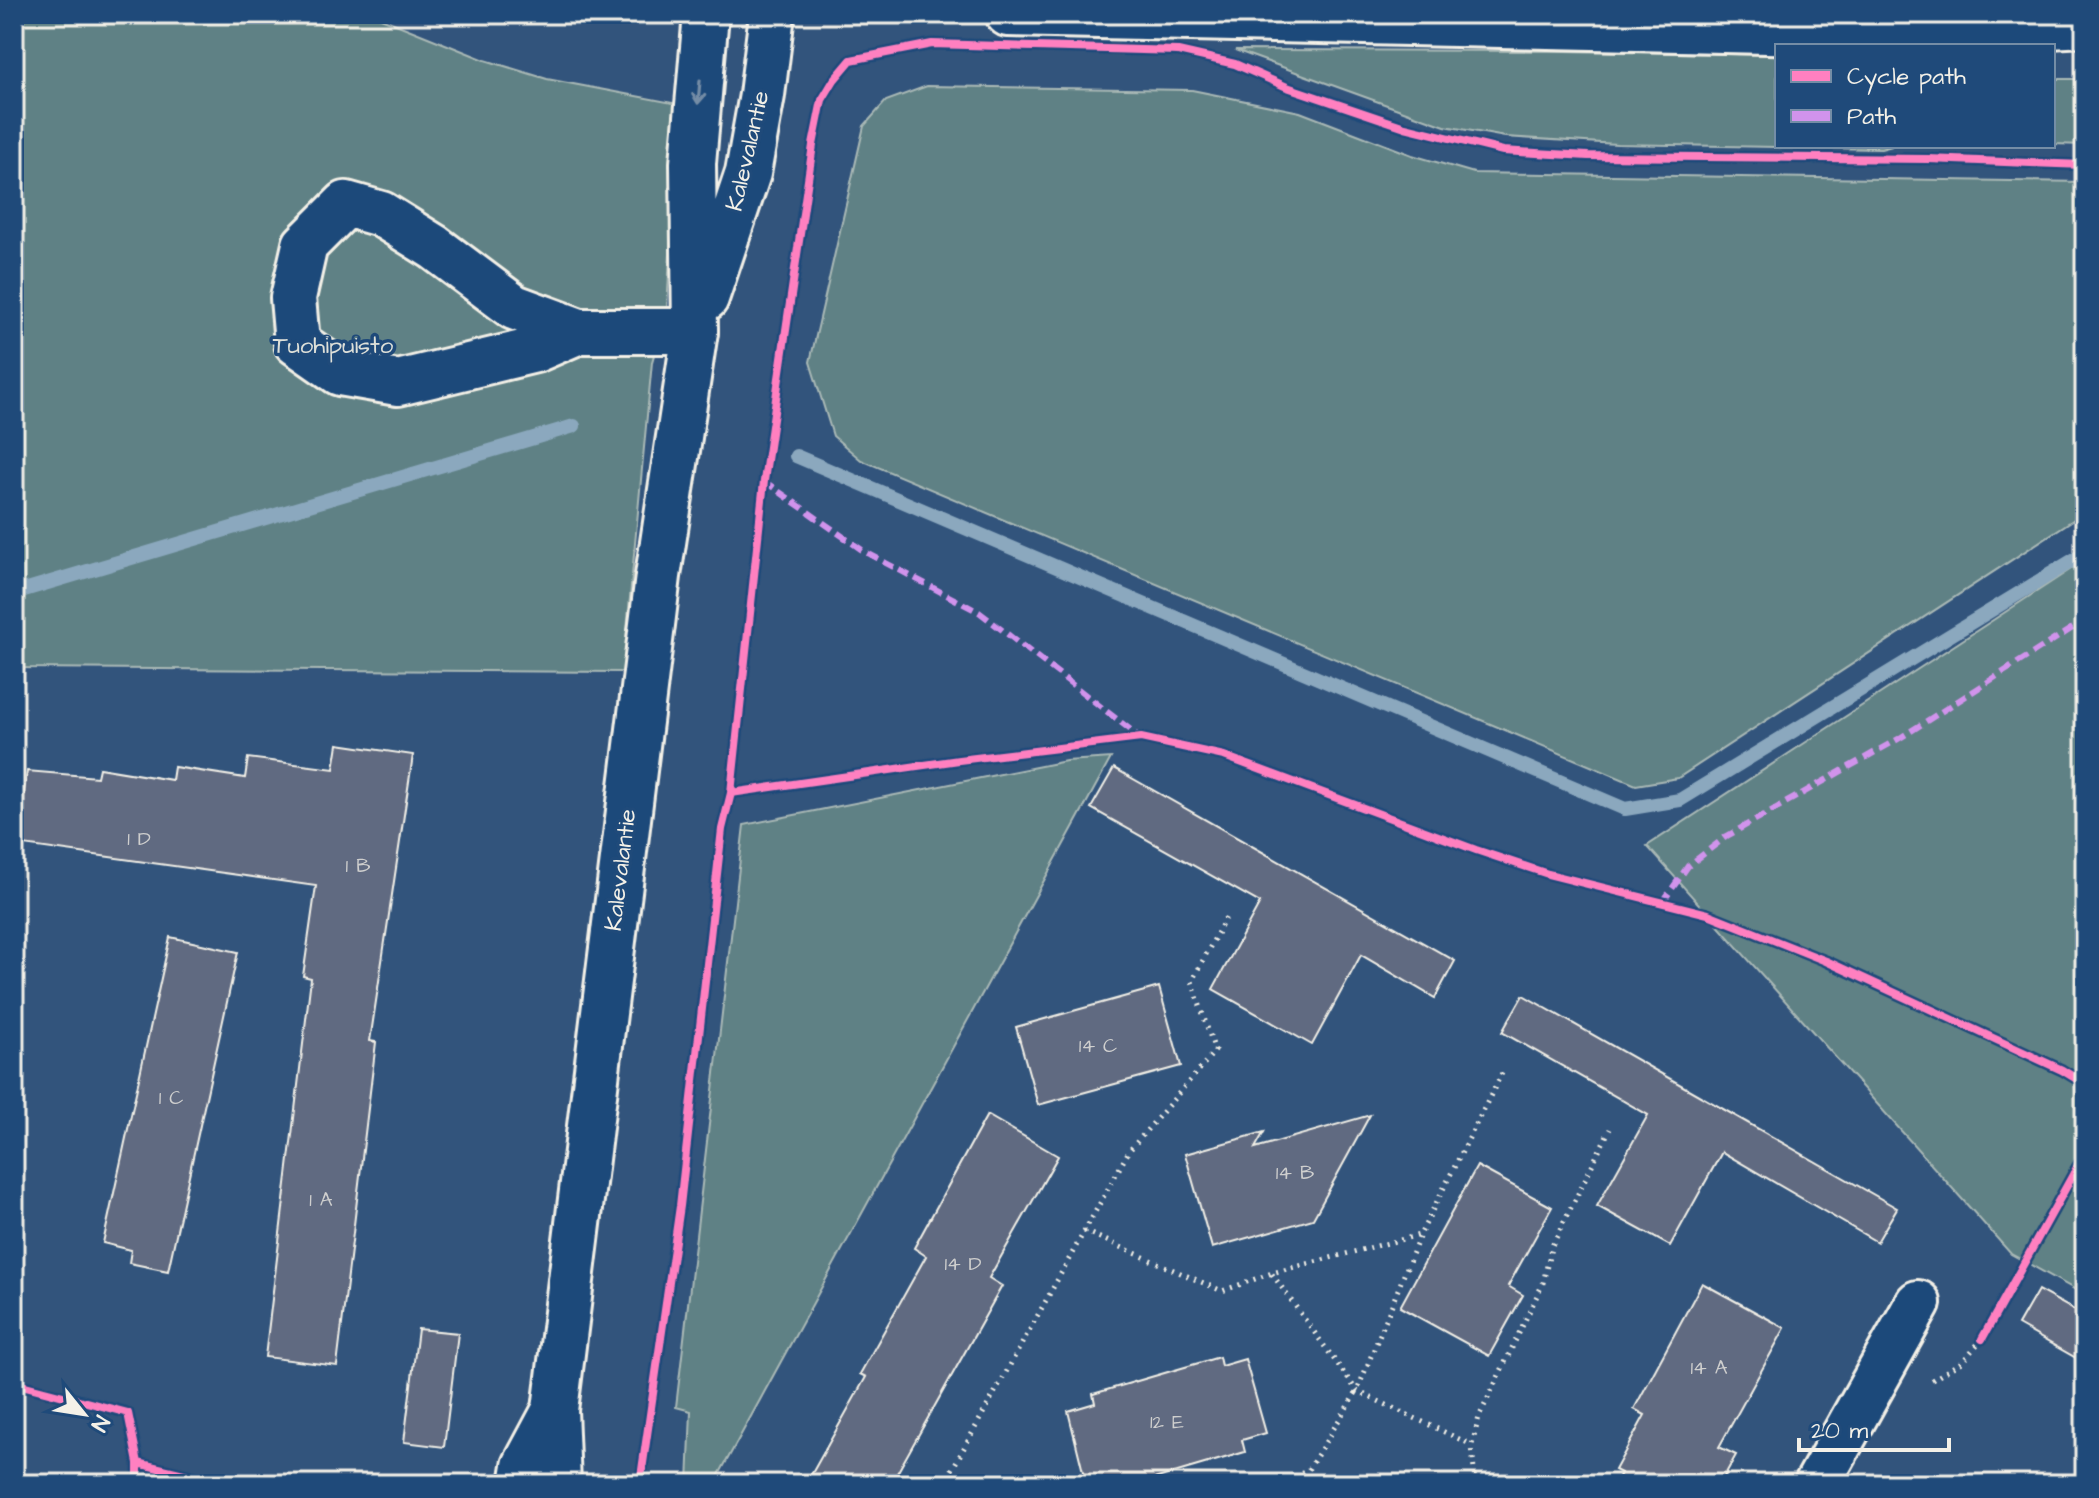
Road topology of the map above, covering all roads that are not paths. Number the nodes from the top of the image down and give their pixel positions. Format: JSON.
{"nodes":[{"id":1,"x":706,"y":14,"type":"edge"},
{"id":2,"x":772,"y":14,"type":"edge"},
{"id":3,"x":1008,"y":14,"type":"edge"},
{"id":4,"x":1812,"y":23,"type":"edge"},
{"id":5,"x":2085,"y":24,"type":"edge"},
{"id":6,"x":579,"y":331,"type":"junction"},
{"id":7,"x":695,"y":331,"type":"junction"},
{"id":8,"x":1918,"y":1303,"type":"dead end"},
{"id":9,"x":555,"y":1410,"type":"junction"},
{"id":10,"x":522,"y":1484,"type":"edge"},
{"id":11,"x":558,"y":1484,"type":"edge"},
{"id":12,"x":1817,"y":1484,"type":"edge"}],
"edges":[{"from":1,"to":7,"type":"main road","name":"Kalevalantie","one_way":true},
{"from":2,"to":7,"type":"main road","name":"Kalevalantie"},
{"from":3,"to":4,"type":"main road"},
{"from":4,"to":5,"type":"main road"},
{"from":6,"to":6,"type":"main road"},
{"from":6,"to":7,"type":"main road"},
{"from":7,"to":9,"type":"main road","name":"Kalevalantie"},
{"from":8,"to":12,"type":"main road"},
{"from":9,"to":10,"type":"main road","name":"Kalevalantie"},
{"from":9,"to":11,"type":"main road","name":"Kalevalantie"}]}
